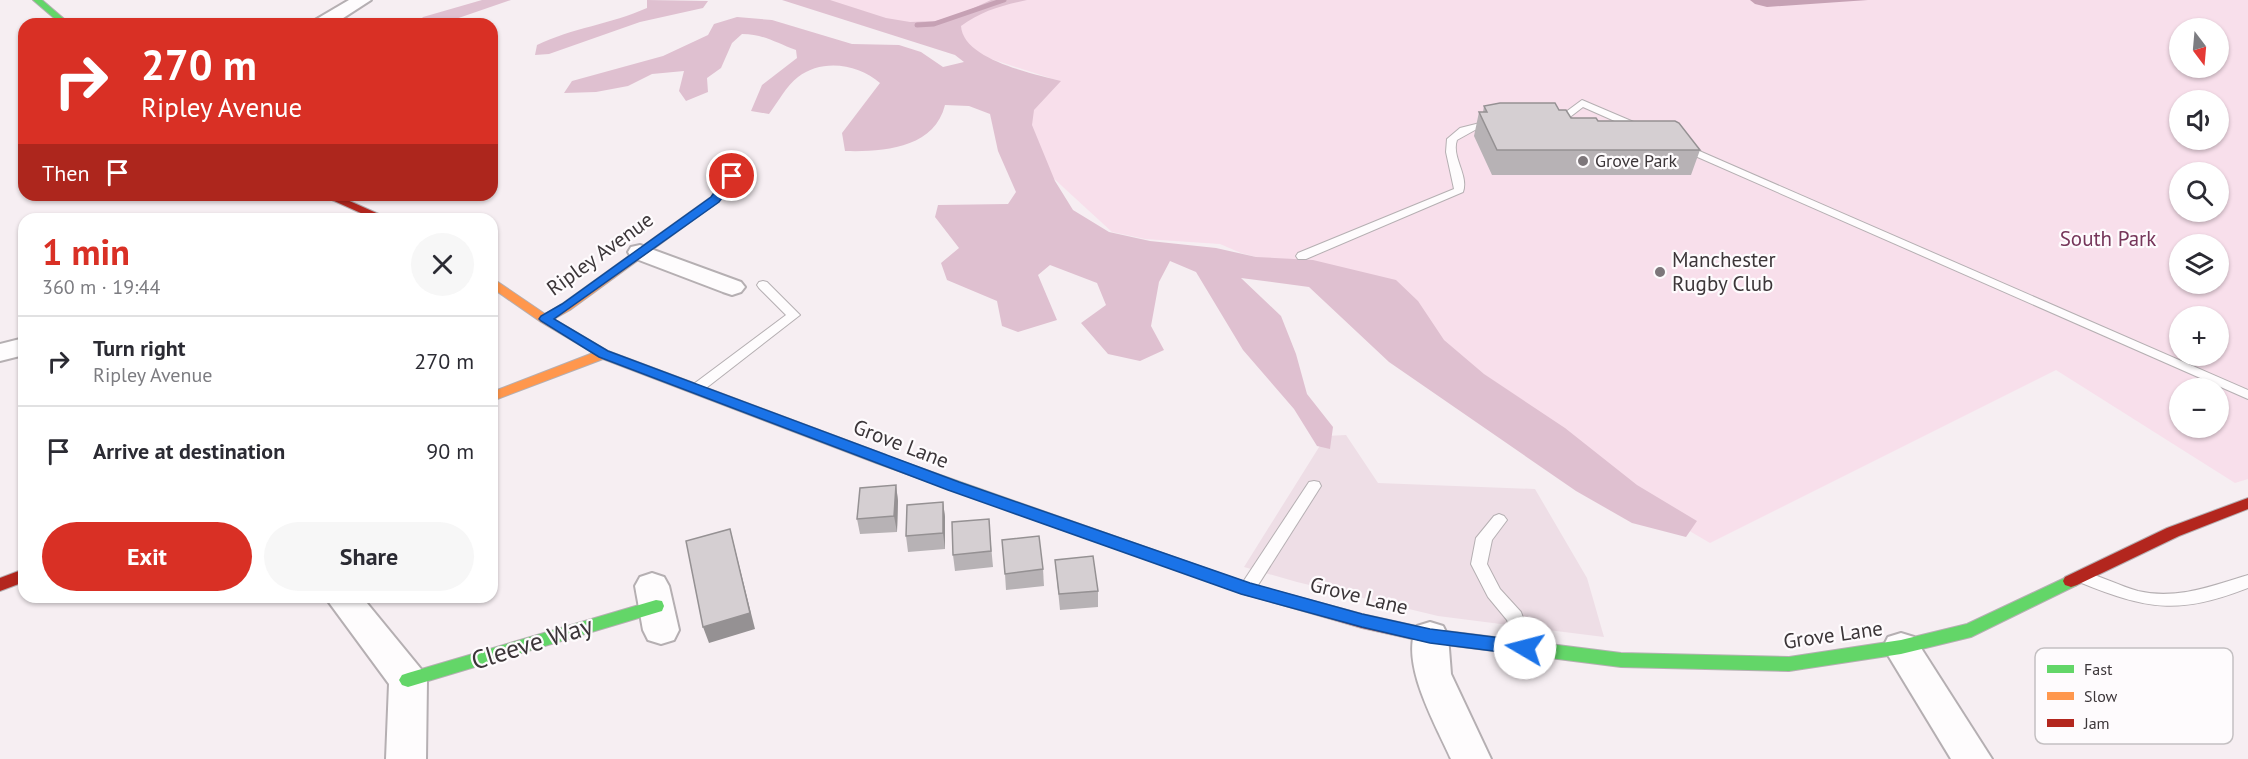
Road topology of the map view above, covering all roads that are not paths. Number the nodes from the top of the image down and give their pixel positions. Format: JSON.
{"nodes":[{"id":1,"x":37,"y":0,"type":"edge"},
{"id":2,"x":362,"y":0,"type":"edge"},
{"id":3,"x":59,"y":18,"type":"edge"},
{"id":4,"x":331,"y":18,"type":"edge"},
{"id":5,"x":1500,"y":122,"type":"edge"},
{"id":6,"x":1555,"y":122,"type":"edge"},
{"id":7,"x":1627,"y":136,"type":"edge"},
{"id":8,"x":1669,"y":141,"type":"edge"},
{"id":9,"x":732,"y":176,"type":"dead end"},
{"id":10,"x":340,"y":201,"type":"edge"},
{"id":11,"x":370,"y":213,"type":"edge"},
{"id":12,"x":640,"y":252,"type":"junction"},
{"id":13,"x":1302,"y":256,"type":"dead end"},
{"id":14,"x":763,"y":285,"type":"dead end"},
{"id":15,"x":498,"y":286,"type":"edge"},
{"id":16,"x":732,"y":287,"type":"dead end"},
{"id":17,"x":545,"y":319,"type":"junction"},
{"id":18,"x":18,"y":348,"type":"edge"},
{"id":19,"x":0,"y":353,"type":"edge"},
{"id":20,"x":603,"y":354,"type":"junction"},
{"id":21,"x":696,"y":388,"type":"junction"},
{"id":22,"x":498,"y":395,"type":"edge"},
{"id":23,"x":2248,"y":396,"type":"edge"},
{"id":24,"x":1314,"y":486,"type":"dead end"},
{"id":25,"x":2248,"y":503,"type":"edge"},
{"id":26,"x":1499,"y":520,"type":"dead end"},
{"id":27,"x":2081,"y":576,"type":"junction"},
{"id":28,"x":18,"y":578,"type":"edge"},
{"id":29,"x":2248,"y":581,"type":"edge"},
{"id":30,"x":0,"y":585,"type":"edge"},
{"id":31,"x":1247,"y":589,"type":"junction"},
{"id":32,"x":347,"y":603,"type":"edge"},
{"id":33,"x":656,"y":607,"type":"dead end"},
{"id":34,"x":1430,"y":636,"type":"junction"},
{"id":35,"x":1901,"y":647,"type":"junction"},
{"id":36,"x":1525,"y":648,"type":"junction"},
{"id":37,"x":408,"y":680,"type":"junction"},
{"id":38,"x":406,"y":759,"type":"edge"},
{"id":39,"x":1471,"y":759,"type":"edge"},
{"id":40,"x":1972,"y":759,"type":"edge"}],
"edges":[{"from":1,"to":3,"type":"main road"},
{"from":2,"to":4,"type":"street"},
{"from":5,"to":13,"type":"lane"},
{"from":6,"to":7,"type":"lane"},
{"from":8,"to":23,"type":"lane"},
{"from":9,"to":12,"type":"main road","name":"Ripley Avenue"},
{"from":10,"to":11,"type":"main road"},
{"from":12,"to":16,"type":"street"},
{"from":12,"to":17,"type":"main road","name":"Ripley Avenue"},
{"from":14,"to":21,"type":"lane"},
{"from":15,"to":17,"type":"main road","name":"Grove Lane"},
{"from":17,"to":20,"type":"main road","name":"Grove Lane"},
{"from":18,"to":19,"type":"street"},
{"from":20,"to":21,"type":"main road","name":"Grove Lane"},
{"from":20,"to":22,"type":"main road"},
{"from":21,"to":31,"type":"main road","name":"Grove Lane"},
{"from":24,"to":31,"type":"lane"},
{"from":25,"to":27,"type":"main road","name":"Grove Lane"},
{"from":26,"to":36,"type":"lane"},
{"from":27,"to":29,"type":"lane"},
{"from":27,"to":35,"type":"main road","name":"Grove Lane"},
{"from":28,"to":30,"type":"main road"},
{"from":31,"to":34,"type":"main road","name":"Grove Lane"},
{"from":32,"to":37,"type":"street"},
{"from":33,"to":37,"type":"main road","name":"Cleeve Way"},
{"from":34,"to":36,"type":"main road","name":"Grove Lane"},
{"from":34,"to":39,"type":"street"},
{"from":35,"to":36,"type":"main road","name":"Grove Lane"},
{"from":35,"to":40,"type":"street"},
{"from":37,"to":38,"type":"street"}]}
